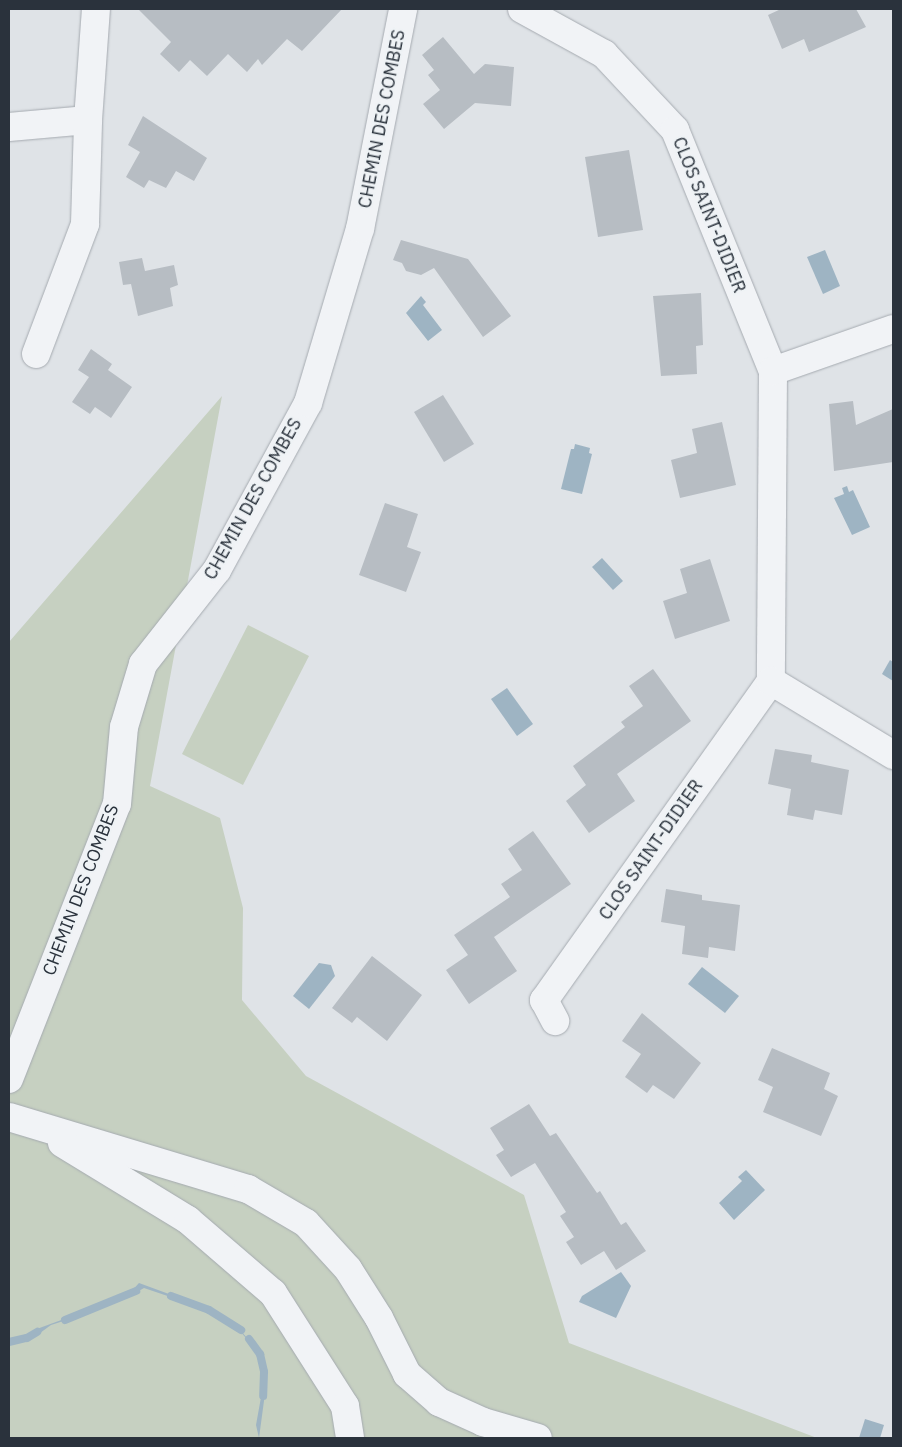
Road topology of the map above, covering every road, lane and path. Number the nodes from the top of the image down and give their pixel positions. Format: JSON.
{"nodes":[{"id":1,"x":96,"y":9,"type":"edge"},
{"id":2,"x":403,"y":9,"type":"edge"},
{"id":3,"x":522,"y":9,"type":"edge"},
{"id":4,"x":88,"y":120,"type":"junction"},
{"id":5,"x":9,"y":127,"type":"edge"},
{"id":6,"x":893,"y":329,"type":"edge"},
{"id":7,"x":36,"y":354,"type":"dead end"},
{"id":8,"x":773,"y":371,"type":"junction"},
{"id":9,"x":771,"y":681,"type":"junction"},
{"id":10,"x":893,"y":756,"type":"edge"},
{"id":11,"x":555,"y":1021,"type":"dead end"},
{"id":12,"x":9,"y":1078,"type":"edge"},
{"id":13,"x":9,"y":1117,"type":"edge"},
{"id":14,"x":38,"y":1128,"type":"junction"},
{"id":15,"x":350,"y":1438,"type":"edge"},
{"id":16,"x":538,"y":1438,"type":"edge"}],
"edges":[{"from":1,"to":4,"type":"street"},
{"from":2,"to":12,"type":"street","name":"CHEMIN DES COMBES"},
{"from":3,"to":8,"type":"street","name":"CLOS SAINT-DIDIER"},
{"from":4,"to":5,"type":"street"},
{"from":4,"to":7,"type":"street"},
{"from":6,"to":8,"type":"street"},
{"from":8,"to":9,"type":"street","name":"CLOS SAINT-DIDIER"},
{"from":9,"to":10,"type":"street"},
{"from":9,"to":11,"type":"street","name":"CLOS SAINT-DIDIER"},
{"from":13,"to":14,"type":"street"},
{"from":14,"to":15,"type":"street"},
{"from":14,"to":16,"type":"street"}]}
